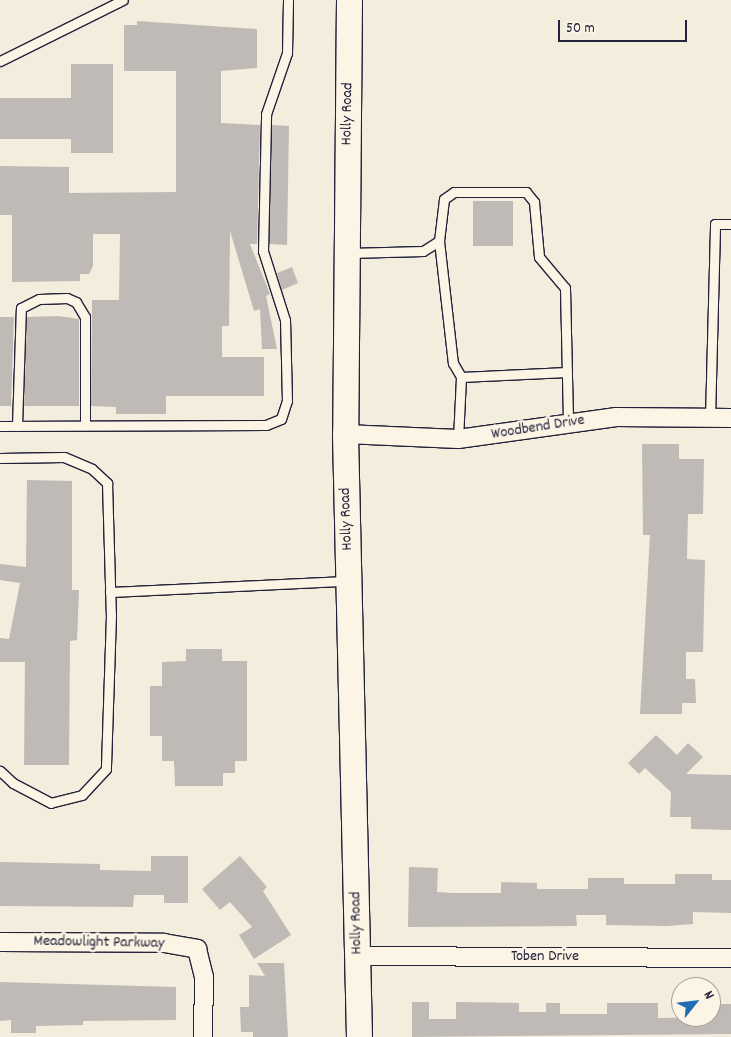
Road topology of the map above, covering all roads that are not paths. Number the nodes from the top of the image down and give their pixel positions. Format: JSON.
{"nodes":[{"id":1,"x":123,"y":0,"type":"edge"},
{"id":2,"x":288,"y":0,"type":"edge"},
{"id":3,"x":349,"y":0,"type":"edge"},
{"id":4,"x":0,"y":61,"type":"edge"},
{"id":5,"x":731,"y":224,"type":"edge"},
{"id":6,"x":439,"y":241,"type":"junction"},
{"id":7,"x":346,"y":253,"type":"junction"},
{"id":8,"x":567,"y":372,"type":"junction"},
{"id":9,"x":461,"y":376,"type":"junction"},
{"id":10,"x":710,"y":418,"type":"junction"},
{"id":11,"x":731,"y":418,"type":"edge"},
{"id":12,"x":568,"y":424,"type":"junction"},
{"id":13,"x":85,"y":425,"type":"junction"},
{"id":14,"x":0,"y":426,"type":"edge"},
{"id":15,"x":17,"y":426,"type":"junction"},
{"id":16,"x":344,"y":434,"type":"junction"},
{"id":17,"x":458,"y":439,"type":"junction"},
{"id":18,"x":0,"y":458,"type":"edge"},
{"id":19,"x":348,"y":580,"type":"junction"},
{"id":20,"x":110,"y":592,"type":"junction"},
{"id":21,"x":0,"y":771,"type":"edge"},
{"id":22,"x":0,"y":942,"type":"edge"},
{"id":23,"x":358,"y":956,"type":"junction"},
{"id":24,"x":731,"y":958,"type":"edge"},
{"id":25,"x":203,"y":1037,"type":"edge"},
{"id":26,"x":359,"y":1037,"type":"edge"}],
"edges":[{"from":1,"to":4,"type":"lane"},
{"from":2,"to":13,"type":"lane"},
{"from":3,"to":7,"type":"main road","name":"Holly Road"},
{"from":5,"to":10,"type":"lane"},
{"from":6,"to":7,"type":"lane"},
{"from":6,"to":8,"type":"lane"},
{"from":6,"to":9,"type":"lane"},
{"from":7,"to":16,"type":"main road","name":"Holly Road"},
{"from":8,"to":9,"type":"lane"},
{"from":8,"to":12,"type":"lane"},
{"from":9,"to":17,"type":"lane"},
{"from":10,"to":11,"type":"street","name":"Woodbend Drive"},
{"from":10,"to":12,"type":"street","name":"Woodbend Drive"},
{"from":12,"to":17,"type":"street","name":"Woodbend Drive"},
{"from":13,"to":15,"type":"lane"},
{"from":13,"to":15,"type":"lane"},
{"from":14,"to":15,"type":"lane"},
{"from":16,"to":17,"type":"street","name":"Woodbend Drive"},
{"from":16,"to":19,"type":"main road","name":"Holly Road"},
{"from":18,"to":20,"type":"lane"},
{"from":19,"to":20,"type":"lane"},
{"from":19,"to":23,"type":"main road","name":"Holly Road"},
{"from":20,"to":21,"type":"lane"},
{"from":22,"to":25,"type":"street","name":"Meadowlight Parkway"},
{"from":23,"to":24,"type":"street","name":"Toben Drive"},
{"from":23,"to":26,"type":"main road","name":"Holly Road"}]}
